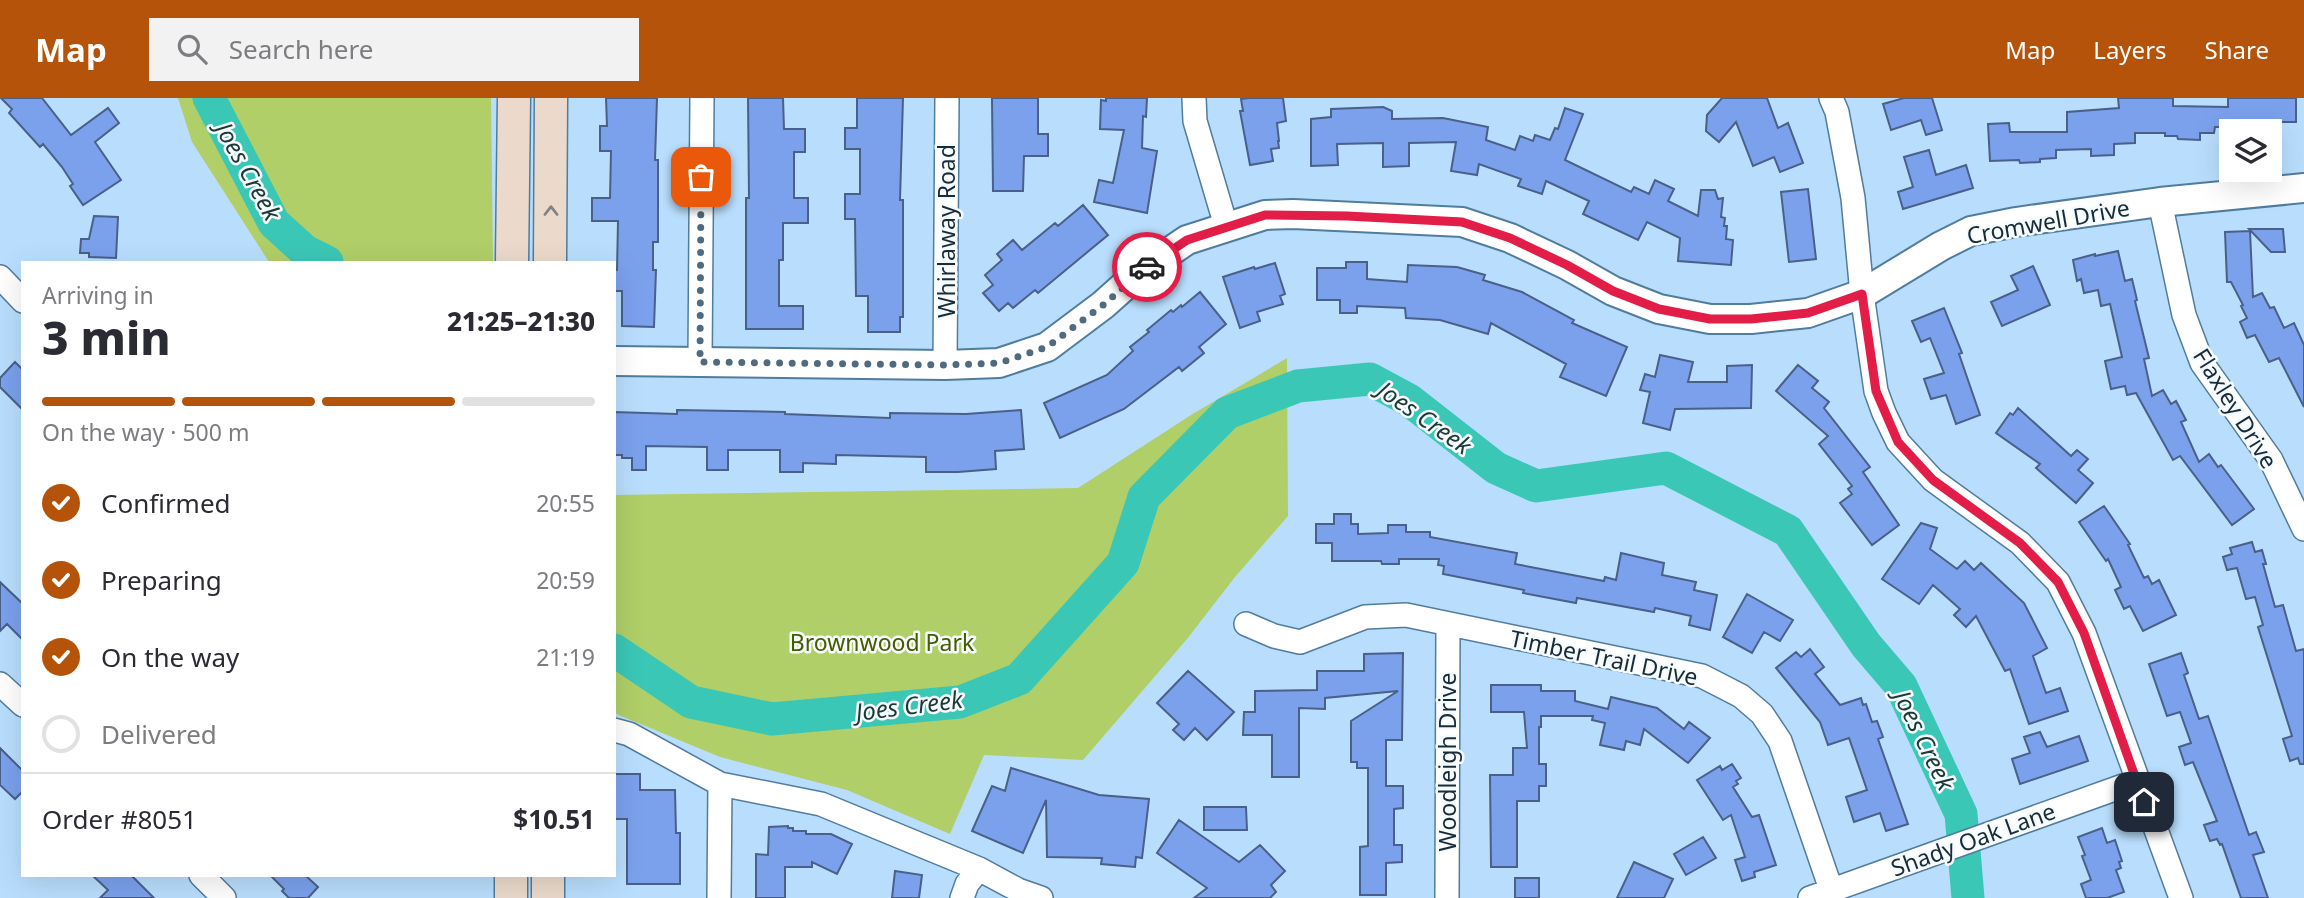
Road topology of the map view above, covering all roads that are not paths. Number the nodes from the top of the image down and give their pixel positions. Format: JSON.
{"nodes":[{"id":1,"x":514,"y":98,"type":"edge"},
{"id":2,"x":551,"y":98,"type":"edge"},
{"id":3,"x":702,"y":98,"type":"edge"},
{"id":4,"x":947,"y":98,"type":"edge"},
{"id":5,"x":1194,"y":98,"type":"edge"},
{"id":6,"x":1831,"y":98,"type":"edge"},
{"id":7,"x":2304,"y":188,"type":"edge"},
{"id":8,"x":2160,"y":202,"type":"junction"},
{"id":9,"x":1226,"y":226,"type":"junction"},
{"id":10,"x":512,"y":261,"type":"edge"},
{"id":11,"x":550,"y":261,"type":"edge"},
{"id":12,"x":0,"y":277,"type":"edge"},
{"id":13,"x":1862,"y":294,"type":"junction"},
{"id":14,"x":21,"y":299,"type":"edge"},
{"id":15,"x":616,"y":361,"type":"edge"},
{"id":16,"x":700,"y":362,"type":"junction"},
{"id":17,"x":945,"y":365,"type":"junction"},
{"id":18,"x":2304,"y":529,"type":"edge"},
{"id":19,"x":1246,"y":624,"type":"dead end"},
{"id":20,"x":1448,"y":625,"type":"junction"},
{"id":21,"x":0,"y":684,"type":"edge"},
{"id":22,"x":21,"y":703,"type":"edge"},
{"id":23,"x":616,"y":731,"type":"edge"},
{"id":24,"x":2137,"y":781,"type":"junction"},
{"id":25,"x":720,"y":784,"type":"junction"},
{"id":26,"x":979,"y":869,"type":"junction"},
{"id":27,"x":203,"y":877,"type":"edge"},
{"id":28,"x":511,"y":877,"type":"edge"},
{"id":29,"x":548,"y":877,"type":"edge"},
{"id":30,"x":1825,"y":895,"type":"edge"},
{"id":31,"x":225,"y":898,"type":"edge"},
{"id":32,"x":511,"y":898,"type":"edge"},
{"id":33,"x":548,"y":898,"type":"edge"},
{"id":34,"x":719,"y":898,"type":"edge"},
{"id":35,"x":962,"y":898,"type":"edge"},
{"id":36,"x":1041,"y":898,"type":"edge"},
{"id":37,"x":1447,"y":898,"type":"edge"},
{"id":38,"x":2181,"y":898,"type":"edge"}],
"edges":[{"from":1,"to":10,"type":"main road"},
{"from":11,"to":2,"type":"main road","one_way":true},
{"from":3,"to":16,"type":"street"},
{"from":4,"to":17,"type":"street","name":"Whirlaway Road"},
{"from":5,"to":9,"type":"street"},
{"from":6,"to":13,"type":"street"},
{"from":7,"to":8,"type":"street","name":"Cromwell Drive"},
{"from":8,"to":13,"type":"street","name":"Cromwell Drive"},
{"from":8,"to":18,"type":"street","name":"Flaxley Drive"},
{"from":9,"to":13,"type":"street","name":"Cromwell Drive"},
{"from":9,"to":17,"type":"street","name":"Cromwell Drive"},
{"from":12,"to":14,"type":"street"},
{"from":13,"to":24,"type":"street"},
{"from":15,"to":16,"type":"street","name":"Cromwell Drive"},
{"from":16,"to":17,"type":"street","name":"Cromwell Drive"},
{"from":19,"to":20,"type":"street","name":"Timber Trail Drive"},
{"from":20,"to":30,"type":"street","name":"Timber Trail Drive"},
{"from":20,"to":37,"type":"street","name":"Woodleigh Drive"},
{"from":21,"to":22,"type":"street"},
{"from":23,"to":25,"type":"street"},
{"from":24,"to":30,"type":"street","name":"Shady Oak Lane"},
{"from":24,"to":38,"type":"street"},
{"from":25,"to":26,"type":"street"},
{"from":25,"to":34,"type":"street"},
{"from":26,"to":35,"type":"street"},
{"from":26,"to":36,"type":"street"},
{"from":27,"to":31,"type":"street"},
{"from":28,"to":32,"type":"main road"},
{"from":29,"to":33,"type":"main road"}]}
